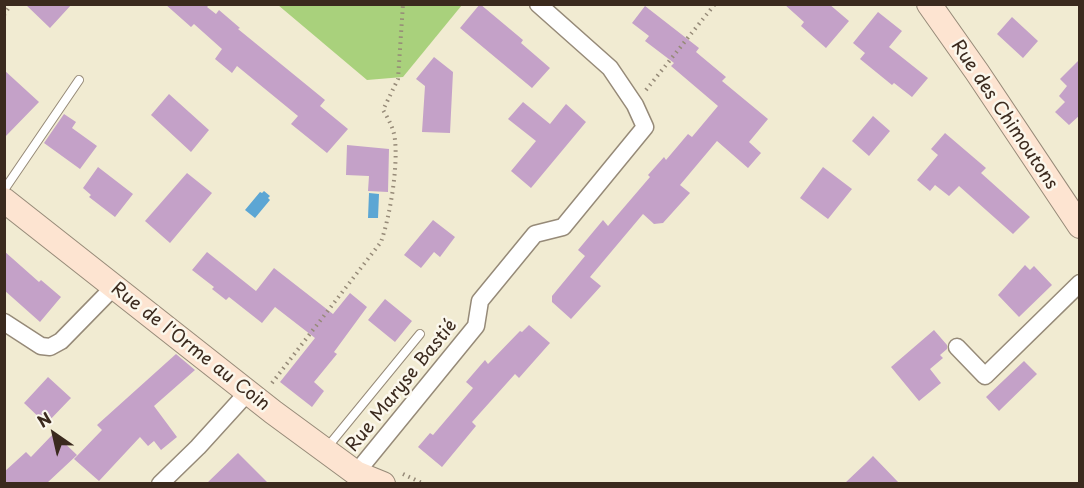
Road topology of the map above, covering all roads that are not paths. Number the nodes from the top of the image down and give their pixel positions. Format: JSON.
{"nodes":[{"id":1,"x":538,"y":4,"type":"edge"},
{"id":2,"x":929,"y":4,"type":"edge"},
{"id":3,"x":79,"y":80,"type":"dead end"},
{"id":4,"x":4,"y":190,"type":"edge"},
{"id":5,"x":4,"y":200,"type":"edge"},
{"id":6,"x":1080,"y":226,"type":"edge"},
{"id":7,"x":1080,"y":284,"type":"edge"},
{"id":8,"x":111,"y":286,"type":"junction"},
{"id":9,"x":4,"y":322,"type":"edge"},
{"id":10,"x":420,"y":334,"type":"dead end"},
{"id":11,"x":957,"y":347,"type":"dead end"},
{"id":12,"x":253,"y":396,"type":"junction"},
{"id":13,"x":325,"y":450,"type":"junction"},
{"id":14,"x":356,"y":473,"type":"junction"},
{"id":15,"x":160,"y":483,"type":"edge"},
{"id":16,"x":383,"y":483,"type":"edge"}],
"edges":[{"from":1,"to":14,"type":"street","name":"Rue Maryse Bastié"},
{"from":2,"to":6,"type":"main road","name":"Rue des Chimoutons"},
{"from":3,"to":4,"type":"lane"},
{"from":5,"to":8,"type":"main road","name":"Rue de l'Orme au Coin"},
{"from":7,"to":11,"type":"street"},
{"from":8,"to":9,"type":"street"},
{"from":8,"to":12,"type":"main road","name":"Rue de l'Orme au Coin"},
{"from":10,"to":13,"type":"lane"},
{"from":12,"to":13,"type":"main road","name":"Rue de l'Orme au Coin"},
{"from":12,"to":15,"type":"street"},
{"from":13,"to":14,"type":"main road","name":"Rue de l'Orme au Coin"},
{"from":14,"to":16,"type":"main road","name":"Rue de l'Orme au Coin"}]}
